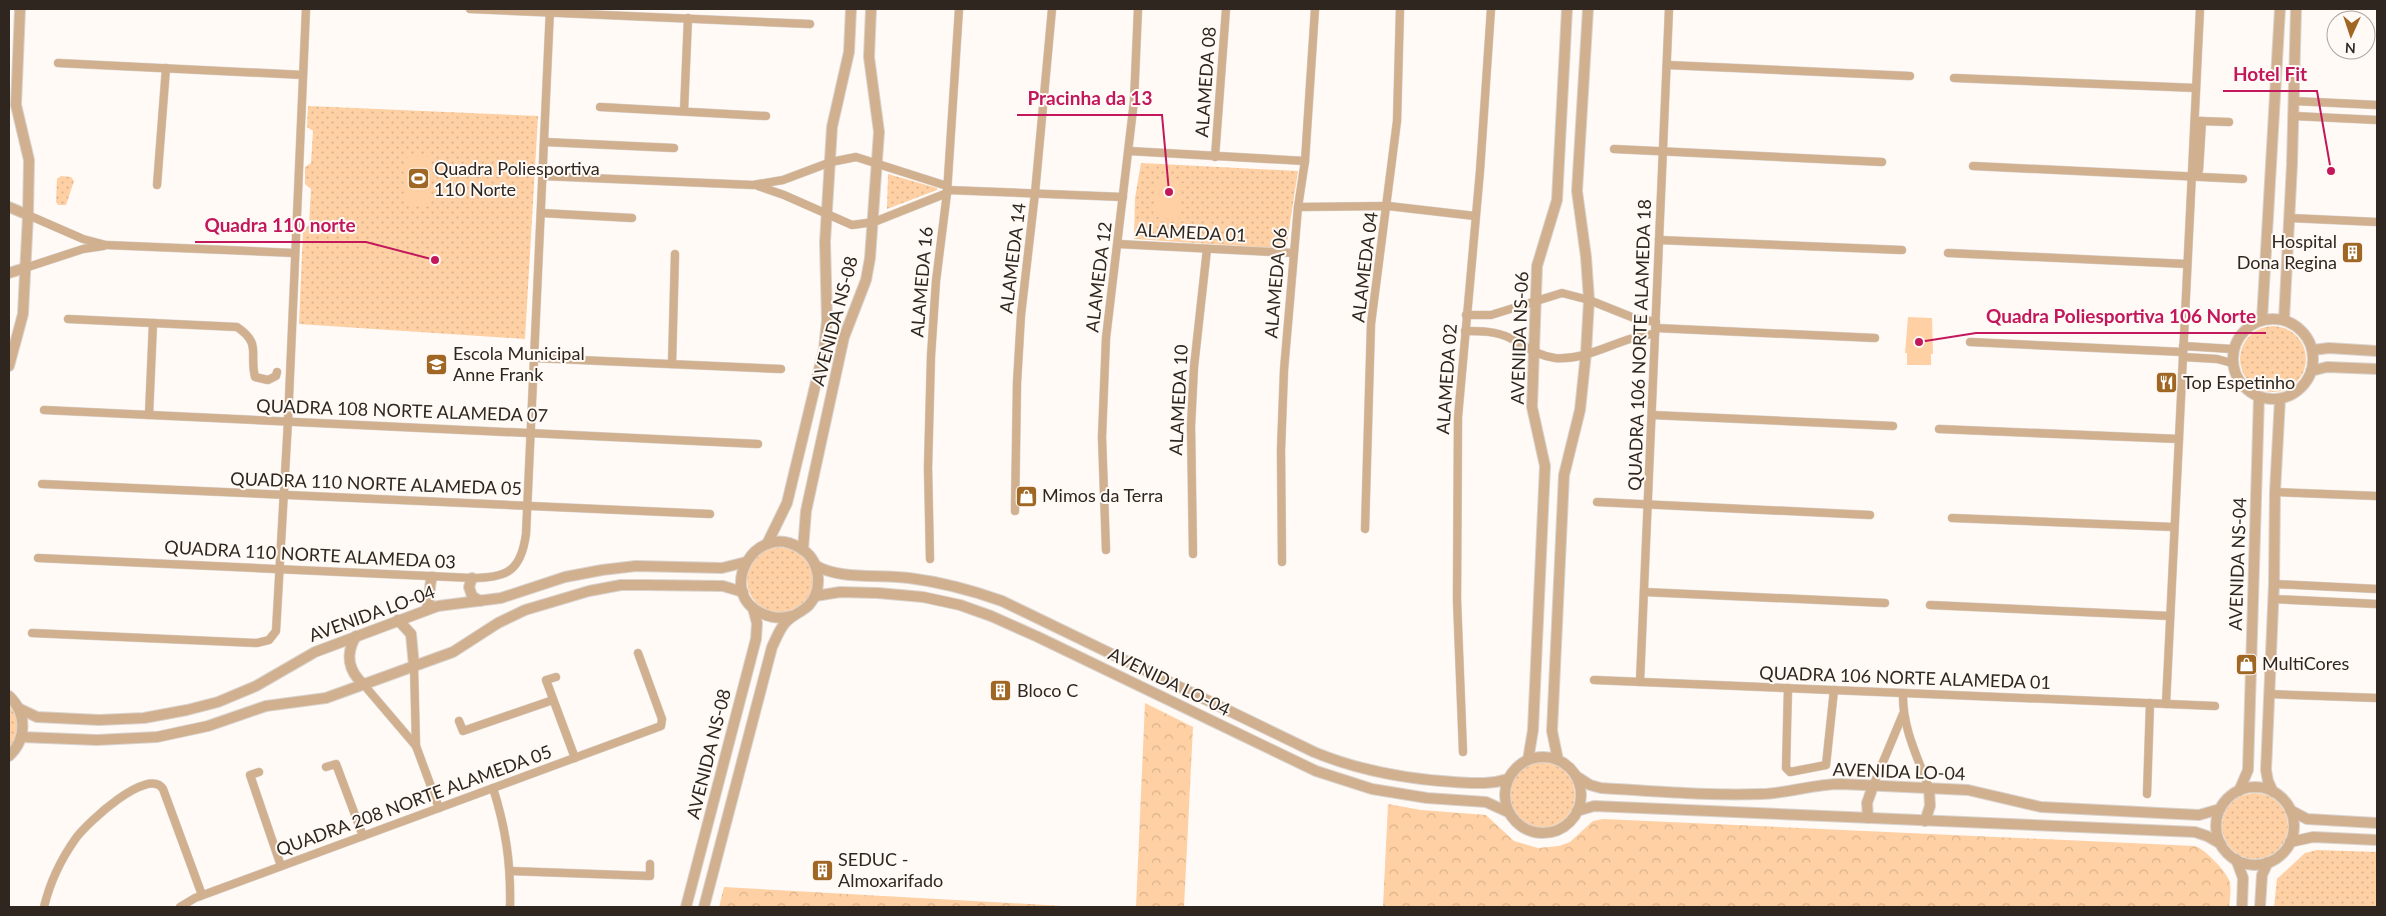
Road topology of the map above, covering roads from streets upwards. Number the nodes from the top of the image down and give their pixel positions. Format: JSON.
{"nodes":[{"id":1,"x":20,"y":9,"type":"edge"},
{"id":2,"x":306,"y":9,"type":"edge"},
{"id":3,"x":470,"y":9,"type":"edge"},
{"id":4,"x":851,"y":9,"type":"edge"},
{"id":5,"x":871,"y":9,"type":"edge"},
{"id":6,"x":959,"y":9,"type":"edge"},
{"id":7,"x":1052,"y":9,"type":"edge"},
{"id":8,"x":1138,"y":9,"type":"edge"},
{"id":9,"x":1226,"y":9,"type":"edge"},
{"id":10,"x":1315,"y":9,"type":"edge"},
{"id":11,"x":1400,"y":9,"type":"edge"},
{"id":12,"x":1491,"y":9,"type":"edge"},
{"id":13,"x":1567,"y":9,"type":"edge"},
{"id":14,"x":1588,"y":9,"type":"edge"},
{"id":15,"x":1669,"y":9,"type":"edge"},
{"id":16,"x":2200,"y":9,"type":"edge"},
{"id":17,"x":2280,"y":9,"type":"edge"},
{"id":18,"x":2296,"y":9,"type":"edge"},
{"id":19,"x":550,"y":10,"type":"edge"},
{"id":20,"x":688,"y":18,"type":"junction"},
{"id":21,"x":810,"y":24,"type":"dead end"},
{"id":22,"x":58,"y":63,"type":"dead end"},
{"id":23,"x":1667,"y":65,"type":"junction"},
{"id":24,"x":166,"y":68,"type":"junction"},
{"id":25,"x":303,"y":75,"type":"junction"},
{"id":26,"x":1910,"y":76,"type":"dead end"},
{"id":27,"x":1954,"y":78,"type":"dead end"},
{"id":28,"x":2196,"y":88,"type":"junction"},
{"id":29,"x":2294,"y":102,"type":"junction"},
{"id":30,"x":2377,"y":105,"type":"edge"},
{"id":31,"x":600,"y":107,"type":"dead end"},
{"id":32,"x":684,"y":111,"type":"junction"},
{"id":33,"x":766,"y":116,"type":"dead end"},
{"id":34,"x":2294,"y":116,"type":"junction"},
{"id":35,"x":2377,"y":120,"type":"edge"},
{"id":36,"x":2198,"y":121,"type":"junction"},
{"id":37,"x":2230,"y":122,"type":"dead end"},
{"id":38,"x":545,"y":142,"type":"junction"},
{"id":39,"x":674,"y":148,"type":"dead end"},
{"id":40,"x":1614,"y":149,"type":"dead end"},
{"id":41,"x":1129,"y":151,"type":"junction"},
{"id":42,"x":1663,"y":151,"type":"junction"},
{"id":43,"x":1215,"y":157,"type":"junction"},
{"id":44,"x":1305,"y":161,"type":"junction"},
{"id":45,"x":831,"y":162,"type":"junction"},
{"id":46,"x":1882,"y":162,"type":"dead end"},
{"id":47,"x":876,"y":164,"type":"junction"},
{"id":48,"x":1973,"y":166,"type":"dead end"},
{"id":49,"x":2200,"y":170,"type":"dead end"},
{"id":50,"x":543,"y":176,"type":"junction"},
{"id":51,"x":2192,"y":176,"type":"junction"},
{"id":52,"x":2243,"y":179,"type":"dead end"},
{"id":53,"x":157,"y":185,"type":"dead end"},
{"id":54,"x":753,"y":185,"type":"junction"},
{"id":55,"x":947,"y":189,"type":"junction"},
{"id":56,"x":1035,"y":193,"type":"junction"},
{"id":57,"x":1123,"y":197,"type":"junction"},
{"id":58,"x":1388,"y":206,"type":"junction"},
{"id":59,"x":9,"y":207,"type":"edge"},
{"id":60,"x":1298,"y":207,"type":"junction"},
{"id":61,"x":541,"y":213,"type":"junction"},
{"id":62,"x":827,"y":214,"type":"junction"},
{"id":63,"x":28,"y":216,"type":"junction"},
{"id":64,"x":1475,"y":216,"type":"junction"},
{"id":65,"x":632,"y":218,"type":"dead end"},
{"id":66,"x":2290,"y":218,"type":"junction"},
{"id":67,"x":874,"y":222,"type":"junction"},
{"id":68,"x":2377,"y":222,"type":"edge"},
{"id":69,"x":1659,"y":240,"type":"junction"},
{"id":70,"x":1118,"y":244,"type":"junction"},
{"id":71,"x":106,"y":245,"type":"junction"},
{"id":72,"x":1207,"y":248,"type":"junction"},
{"id":73,"x":1902,"y":250,"type":"dead end"},
{"id":74,"x":1948,"y":252,"type":"dead end"},
{"id":75,"x":295,"y":253,"type":"junction"},
{"id":76,"x":1293,"y":253,"type":"junction"},
{"id":77,"x":675,"y":254,"type":"dead end"},
{"id":78,"x":2187,"y":264,"type":"junction"},
{"id":79,"x":25,"y":268,"type":"junction"},
{"id":80,"x":9,"y":274,"type":"edge"},
{"id":81,"x":1536,"y":300,"type":"junction"},
{"id":82,"x":1589,"y":300,"type":"junction"},
{"id":83,"x":1466,"y":315,"type":"junction"},
{"id":84,"x":68,"y":319,"type":"dead end"},
{"id":85,"x":2262,"y":320,"type":"junction"},
{"id":86,"x":2284,"y":320,"type":"junction"},
{"id":87,"x":153,"y":323,"type":"junction"},
{"id":88,"x":1656,"y":328,"type":"junction"},
{"id":89,"x":1465,"y":330,"type":"junction"},
{"id":90,"x":1875,"y":338,"type":"dead end"},
{"id":91,"x":1970,"y":342,"type":"dead end"},
{"id":92,"x":2232,"y":349,"type":"junction"},
{"id":93,"x":2313,"y":350,"type":"junction"},
{"id":94,"x":2377,"y":351,"type":"edge"},
{"id":95,"x":1534,"y":352,"type":"junction"},
{"id":96,"x":2183,"y":352,"type":"junction"},
{"id":97,"x":1586,"y":354,"type":"junction"},
{"id":98,"x":535,"y":358,"type":"junction"},
{"id":99,"x":2232,"y":363,"type":"junction"},
{"id":100,"x":672,"y":364,"type":"junction"},
{"id":101,"x":9,"y":366,"type":"edge"},
{"id":102,"x":781,"y":369,"type":"dead end"},
{"id":103,"x":2377,"y":369,"type":"edge"},
{"id":104,"x":2311,"y":371,"type":"junction"},
{"id":105,"x":276,"y":372,"type":"dead end"},
{"id":106,"x":2258,"y":397,"type":"junction"},
{"id":107,"x":2280,"y":399,"type":"junction"},
{"id":108,"x":44,"y":410,"type":"dead end"},
{"id":109,"x":149,"y":415,"type":"junction"},
{"id":110,"x":1652,"y":415,"type":"junction"},
{"id":111,"x":288,"y":421,"type":"junction"},
{"id":112,"x":1893,"y":426,"type":"dead end"},
{"id":113,"x":1939,"y":429,"type":"dead end"},
{"id":114,"x":531,"y":432,"type":"junction"},
{"id":115,"x":2179,"y":440,"type":"junction"},
{"id":116,"x":758,"y":444,"type":"dead end"},
{"id":117,"x":42,"y":484,"type":"dead end"},
{"id":118,"x":2275,"y":492,"type":"junction"},
{"id":119,"x":285,"y":496,"type":"junction"},
{"id":120,"x":2377,"y":496,"type":"edge"},
{"id":121,"x":1597,"y":502,"type":"dead end"},
{"id":122,"x":1648,"y":504,"type":"junction"},
{"id":123,"x":527,"y":506,"type":"junction"},
{"id":124,"x":1015,"y":511,"type":"dead end"},
{"id":125,"x":710,"y":514,"type":"dead end"},
{"id":126,"x":1870,"y":514,"type":"dead end"},
{"id":127,"x":1952,"y":518,"type":"dead end"},
{"id":128,"x":2174,"y":527,"type":"junction"},
{"id":129,"x":1365,"y":529,"type":"dead end"},
{"id":130,"x":768,"y":544,"type":"junction"},
{"id":131,"x":803,"y":549,"type":"junction"},
{"id":132,"x":1106,"y":550,"type":"dead end"},
{"id":133,"x":1193,"y":554,"type":"dead end"},
{"id":134,"x":38,"y":558,"type":"dead end"},
{"id":135,"x":930,"y":559,"type":"dead end"},
{"id":136,"x":746,"y":562,"type":"junction"},
{"id":137,"x":1282,"y":562,"type":"dead end"},
{"id":138,"x":815,"y":565,"type":"junction"},
{"id":139,"x":281,"y":569,"type":"junction"},
{"id":140,"x":421,"y":577,"type":"junction"},
{"id":141,"x":432,"y":577,"type":"junction"},
{"id":142,"x":468,"y":581,"type":"junction"},
{"id":143,"x":2274,"y":584,"type":"junction"},
{"id":144,"x":429,"y":587,"type":"junction"},
{"id":145,"x":2377,"y":589,"type":"edge"},
{"id":146,"x":743,"y":592,"type":"junction"},
{"id":147,"x":1644,"y":592,"type":"junction"},
{"id":148,"x":815,"y":596,"type":"junction"},
{"id":149,"x":2273,"y":599,"type":"junction"},
{"id":150,"x":481,"y":601,"type":"junction"},
{"id":151,"x":1885,"y":604,"type":"dead end"},
{"id":152,"x":2377,"y":604,"type":"edge"},
{"id":153,"x":1930,"y":605,"type":"dead end"},
{"id":154,"x":753,"y":608,"type":"junction"},
{"id":155,"x":426,"y":610,"type":"junction"},
{"id":156,"x":791,"y":616,"type":"junction"},
{"id":157,"x":2170,"y":616,"type":"junction"},
{"id":158,"x":398,"y":620,"type":"junction"},
{"id":159,"x":32,"y":633,"type":"dead end"},
{"id":160,"x":356,"y":636,"type":"junction"},
{"id":161,"x":638,"y":653,"type":"dead end"},
{"id":162,"x":414,"y":666,"type":"junction"},
{"id":163,"x":556,"y":676,"type":"dead end"},
{"id":164,"x":1594,"y":680,"type":"dead end"},
{"id":165,"x":1640,"y":682,"type":"junction"},
{"id":166,"x":364,"y":685,"type":"junction"},
{"id":167,"x":1788,"y":688,"type":"junction"},
{"id":168,"x":1834,"y":690,"type":"junction"},
{"id":169,"x":1903,"y":693,"type":"junction"},
{"id":170,"x":2269,"y":694,"type":"junction"},
{"id":171,"x":9,"y":696,"type":"edge"},
{"id":172,"x":2377,"y":698,"type":"edge"},
{"id":173,"x":553,"y":700,"type":"junction"},
{"id":174,"x":2150,"y":703,"type":"junction"},
{"id":175,"x":2166,"y":704,"type":"junction"},
{"id":176,"x":2215,"y":706,"type":"dead end"},
{"id":177,"x":20,"y":709,"type":"junction"},
{"id":178,"x":1903,"y":714,"type":"junction"},
{"id":179,"x":459,"y":721,"type":"dead end"},
{"id":180,"x":22,"y":737,"type":"junction"},
{"id":181,"x":416,"y":746,"type":"junction"},
{"id":182,"x":1463,"y":752,"type":"dead end"},
{"id":183,"x":9,"y":756,"type":"edge"},
{"id":184,"x":575,"y":758,"type":"junction"},
{"id":185,"x":1528,"y":760,"type":"junction"},
{"id":186,"x":1558,"y":760,"type":"junction"},
{"id":187,"x":326,"y":767,"type":"dead end"},
{"id":188,"x":259,"y":772,"type":"dead end"},
{"id":189,"x":1576,"y":776,"type":"junction"},
{"id":190,"x":1508,"y":779,"type":"junction"},
{"id":191,"x":1873,"y":786,"type":"junction"},
{"id":192,"x":493,"y":788,"type":"junction"},
{"id":193,"x":1929,"y":788,"type":"junction"},
{"id":194,"x":2239,"y":791,"type":"junction"},
{"id":195,"x":2273,"y":792,"type":"junction"},
{"id":196,"x":2147,"y":794,"type":"dead end"},
{"id":197,"x":439,"y":808,"type":"junction"},
{"id":198,"x":2220,"y":809,"type":"junction"},
{"id":199,"x":2290,"y":810,"type":"junction"},
{"id":200,"x":1578,"y":811,"type":"junction"},
{"id":201,"x":1508,"y":812,"type":"junction"},
{"id":202,"x":1868,"y":818,"type":"junction"},
{"id":203,"x":1925,"y":821,"type":"junction"},
{"id":204,"x":2377,"y":823,"type":"edge"},
{"id":205,"x":364,"y":836,"type":"junction"},
{"id":206,"x":2377,"y":840,"type":"edge"},
{"id":207,"x":2290,"y":842,"type":"junction"},
{"id":208,"x":2221,"y":844,"type":"junction"},
{"id":209,"x":2236,"y":859,"type":"junction"},
{"id":210,"x":2268,"y":862,"type":"junction"},
{"id":211,"x":650,"y":864,"type":"dead end"},
{"id":212,"x":281,"y":866,"type":"junction"},
{"id":213,"x":510,"y":871,"type":"junction"},
{"id":214,"x":202,"y":895,"type":"junction"},
{"id":215,"x":44,"y":907,"type":"edge"},
{"id":216,"x":180,"y":907,"type":"edge"},
{"id":217,"x":510,"y":907,"type":"edge"},
{"id":218,"x":686,"y":907,"type":"edge"},
{"id":219,"x":704,"y":907,"type":"edge"},
{"id":220,"x":2242,"y":907,"type":"edge"},
{"id":221,"x":2260,"y":907,"type":"edge"}],
"edges":[{"from":1,"to":63,"type":"street"},
{"from":2,"to":25,"type":"street"},
{"from":3,"to":19,"type":"street"},
{"from":4,"to":45,"type":"street","name":"AVENIDA NS-08"},
{"from":5,"to":47,"type":"street","name":"AVENIDA NS-08"},
{"from":6,"to":55,"type":"street","name":"ALAMEDA 16"},
{"from":7,"to":56,"type":"street","name":"ALAMEDA 14"},
{"from":8,"to":41,"type":"street","name":"ALAMEDA 12"},
{"from":9,"to":43,"type":"street","name":"ALAMEDA 08"},
{"from":10,"to":44,"type":"street","name":"ALAMEDA 06"},
{"from":11,"to":58,"type":"street","name":"ALAMEDA 04"},
{"from":12,"to":64,"type":"street","name":"ALAMEDA 02"},
{"from":13,"to":81,"type":"street","name":"AVENIDA NS-06"},
{"from":14,"to":82,"type":"street"},
{"from":15,"to":23,"type":"street","name":"QUADRA 106 NORTE ALAMEDA 18"},
{"from":16,"to":28,"type":"street"},
{"from":17,"to":85,"type":"street"},
{"from":18,"to":29,"type":"street"},
{"from":19,"to":20,"type":"street"},
{"from":19,"to":38,"type":"street","name":"QUADRA 110 NORTE ALAMEDA 03"},
{"from":20,"to":21,"type":"street"},
{"from":20,"to":32,"type":"street"},
{"from":22,"to":24,"type":"street"},
{"from":23,"to":26,"type":"street"},
{"from":23,"to":42,"type":"street","name":"QUADRA 106 NORTE ALAMEDA 18"},
{"from":24,"to":25,"type":"street"},
{"from":24,"to":53,"type":"street"},
{"from":25,"to":75,"type":"street"},
{"from":27,"to":28,"type":"street"},
{"from":28,"to":36,"type":"street"},
{"from":29,"to":30,"type":"street"},
{"from":29,"to":34,"type":"street"},
{"from":31,"to":32,"type":"street"},
{"from":32,"to":33,"type":"street"},
{"from":34,"to":35,"type":"street"},
{"from":34,"to":66,"type":"street"},
{"from":36,"to":37,"type":"street"},
{"from":36,"to":49,"type":"street"},
{"from":36,"to":51,"type":"street"},
{"from":38,"to":39,"type":"street"},
{"from":38,"to":50,"type":"street","name":"QUADRA 110 NORTE ALAMEDA 03"},
{"from":40,"to":42,"type":"street"},
{"from":41,"to":43,"type":"street"},
{"from":41,"to":57,"type":"street","name":"ALAMEDA 12"},
{"from":42,"to":46,"type":"street"},
{"from":42,"to":69,"type":"street","name":"QUADRA 106 NORTE ALAMEDA 18"},
{"from":43,"to":44,"type":"street"},
{"from":44,"to":60,"type":"street","name":"ALAMEDA 06"},
{"from":45,"to":47,"type":"street"},
{"from":45,"to":54,"type":"street"},
{"from":45,"to":62,"type":"street","name":"AVENIDA NS-08"},
{"from":47,"to":55,"type":"street"},
{"from":47,"to":67,"type":"street","name":"AVENIDA NS-08"},
{"from":48,"to":51,"type":"street"},
{"from":50,"to":54,"type":"street"},
{"from":50,"to":61,"type":"street","name":"QUADRA 110 NORTE ALAMEDA 03"},
{"from":51,"to":52,"type":"street"},
{"from":51,"to":78,"type":"street"},
{"from":54,"to":62,"type":"street"},
{"from":55,"to":56,"type":"street"},
{"from":55,"to":67,"type":"street"},
{"from":55,"to":135,"type":"street","name":"ALAMEDA 16"},
{"from":56,"to":57,"type":"street"},
{"from":56,"to":124,"type":"street","name":"ALAMEDA 14"},
{"from":57,"to":70,"type":"street","name":"ALAMEDA 12"},
{"from":58,"to":60,"type":"street"},
{"from":58,"to":64,"type":"street"},
{"from":58,"to":129,"type":"street","name":"ALAMEDA 04"},
{"from":59,"to":63,"type":"street"},
{"from":60,"to":76,"type":"street","name":"ALAMEDA 06"},
{"from":61,"to":65,"type":"street"},
{"from":61,"to":98,"type":"street","name":"QUADRA 110 NORTE ALAMEDA 03"},
{"from":62,"to":67,"type":"street"},
{"from":62,"to":130,"type":"street","name":"AVENIDA NS-08"},
{"from":63,"to":71,"type":"street"},
{"from":63,"to":79,"type":"street"},
{"from":64,"to":83,"type":"street","name":"ALAMEDA 02"},
{"from":66,"to":68,"type":"street"},
{"from":66,"to":86,"type":"street"},
{"from":67,"to":131,"type":"street","name":"AVENIDA NS-08"},
{"from":69,"to":73,"type":"street"},
{"from":69,"to":88,"type":"street","name":"QUADRA 106 NORTE ALAMEDA 18"},
{"from":70,"to":72,"type":"street","name":"ALAMEDA 01"},
{"from":70,"to":132,"type":"street","name":"ALAMEDA 12"},
{"from":71,"to":75,"type":"street"},
{"from":71,"to":79,"type":"street"},
{"from":72,"to":76,"type":"street","name":"ALAMEDA 01"},
{"from":72,"to":133,"type":"street","name":"ALAMEDA 10"},
{"from":74,"to":78,"type":"street"},
{"from":75,"to":111,"type":"street"},
{"from":76,"to":137,"type":"street","name":"ALAMEDA 06"},
{"from":77,"to":100,"type":"street"},
{"from":78,"to":96,"type":"street"},
{"from":79,"to":80,"type":"street"},
{"from":79,"to":101,"type":"street"},
{"from":81,"to":82,"type":"street"},
{"from":81,"to":83,"type":"street"},
{"from":81,"to":95,"type":"street","name":"AVENIDA NS-06"},
{"from":82,"to":88,"type":"street"},
{"from":82,"to":97,"type":"street"},
{"from":83,"to":89,"type":"street","name":"ALAMEDA 02"},
{"from":84,"to":87,"type":"street"},
{"from":85,"to":86,"type":"street"},
{"from":85,"to":92,"type":"street"},
{"from":86,"to":93,"type":"street"},
{"from":87,"to":105,"type":"street"},
{"from":87,"to":109,"type":"street"},
{"from":88,"to":90,"type":"street"},
{"from":88,"to":97,"type":"street"},
{"from":88,"to":110,"type":"street","name":"QUADRA 106 NORTE ALAMEDA 18"},
{"from":89,"to":95,"type":"street"},
{"from":89,"to":182,"type":"street","name":"ALAMEDA 02"},
{"from":91,"to":96,"type":"street"},
{"from":92,"to":96,"type":"street"},
{"from":92,"to":99,"type":"street"},
{"from":93,"to":94,"type":"street"},
{"from":93,"to":104,"type":"street"},
{"from":95,"to":97,"type":"street"},
{"from":95,"to":185,"type":"street","name":"AVENIDA NS-06"},
{"from":96,"to":99,"type":"street"},
{"from":96,"to":115,"type":"street"},
{"from":97,"to":186,"type":"street"},
{"from":98,"to":100,"type":"street"},
{"from":98,"to":114,"type":"street","name":"QUADRA 110 NORTE ALAMEDA 03"},
{"from":99,"to":106,"type":"street"},
{"from":100,"to":102,"type":"street"},
{"from":103,"to":104,"type":"street"},
{"from":104,"to":107,"type":"street"},
{"from":106,"to":107,"type":"street"},
{"from":106,"to":194,"type":"street","name":"AVENIDA NS-04"},
{"from":107,"to":118,"type":"street","name":"AVENIDA NS-04"},
{"from":108,"to":109,"type":"street","name":"QUADRA 108 NORTE ALAMEDA 07"},
{"from":109,"to":111,"type":"street","name":"QUADRA 108 NORTE ALAMEDA 07"},
{"from":110,"to":112,"type":"street"},
{"from":110,"to":122,"type":"street","name":"QUADRA 106 NORTE ALAMEDA 18"},
{"from":111,"to":114,"type":"street","name":"QUADRA 108 NORTE ALAMEDA 07"},
{"from":111,"to":119,"type":"street"},
{"from":113,"to":115,"type":"street"},
{"from":114,"to":116,"type":"street","name":"QUADRA 108 NORTE ALAMEDA 07"},
{"from":114,"to":123,"type":"street","name":"QUADRA 110 NORTE ALAMEDA 03"},
{"from":115,"to":128,"type":"street"},
{"from":117,"to":119,"type":"street","name":"QUADRA 110 NORTE ALAMEDA 05"},
{"from":118,"to":120,"type":"street"},
{"from":118,"to":143,"type":"street","name":"AVENIDA NS-04"},
{"from":119,"to":123,"type":"street","name":"QUADRA 110 NORTE ALAMEDA 05"},
{"from":119,"to":139,"type":"street"},
{"from":121,"to":122,"type":"street"},
{"from":122,"to":126,"type":"street"},
{"from":122,"to":147,"type":"street","name":"QUADRA 106 NORTE ALAMEDA 18"},
{"from":123,"to":125,"type":"street","name":"QUADRA 110 NORTE ALAMEDA 05"},
{"from":123,"to":142,"type":"street","name":"QUADRA 110 NORTE ALAMEDA 03"},
{"from":127,"to":128,"type":"street"},
{"from":128,"to":157,"type":"street"},
{"from":130,"to":131,"type":"street"},
{"from":130,"to":136,"type":"street","name":"AVENIDA NS-08"},
{"from":131,"to":138,"type":"street"},
{"from":134,"to":139,"type":"street","name":"QUADRA 110 NORTE ALAMEDA 03"},
{"from":136,"to":146,"type":"street"},
{"from":136,"to":150,"type":"street","name":"AVENIDA LO-04"},
{"from":138,"to":148,"type":"street"},
{"from":138,"to":190,"type":"street","name":"AVENIDA LO-04"},
{"from":139,"to":140,"type":"street","name":"QUADRA 110 NORTE ALAMEDA 03"},
{"from":139,"to":159,"type":"street"},
{"from":140,"to":141,"type":"street","name":"QUADRA 110 NORTE ALAMEDA 03"},
{"from":140,"to":144,"type":"street"},
{"from":141,"to":142,"type":"street","name":"QUADRA 110 NORTE ALAMEDA 03"},
{"from":141,"to":144,"type":"street"},
{"from":142,"to":150,"type":"street"},
{"from":143,"to":145,"type":"street"},
{"from":143,"to":149,"type":"street","name":"AVENIDA NS-04"},
{"from":144,"to":155,"type":"street"},
{"from":146,"to":154,"type":"street","name":"AVENIDA NS-08"},
{"from":146,"to":162,"type":"street"},
{"from":147,"to":151,"type":"street"},
{"from":147,"to":165,"type":"street","name":"QUADRA 106 NORTE ALAMEDA 18"},
{"from":148,"to":156,"type":"street","name":"AVENIDA NS-08"},
{"from":148,"to":201,"type":"street","name":"AVENIDA LO-04"},
{"from":149,"to":152,"type":"street"},
{"from":149,"to":170,"type":"street","name":"AVENIDA NS-04"},
{"from":150,"to":155,"type":"street","name":"AVENIDA LO-04"},
{"from":153,"to":157,"type":"street"},
{"from":154,"to":156,"type":"street"},
{"from":154,"to":218,"type":"street","name":"AVENIDA NS-08"},
{"from":155,"to":158,"type":"street","name":"AVENIDA LO-04"},
{"from":156,"to":219,"type":"street","name":"AVENIDA NS-08"},
{"from":157,"to":175,"type":"street"},
{"from":158,"to":160,"type":"street","name":"AVENIDA LO-04"},
{"from":158,"to":162,"type":"street"},
{"from":160,"to":166,"type":"street"},
{"from":160,"to":177,"type":"street","name":"AVENIDA LO-04"},
{"from":161,"to":184,"type":"street","name":"QUADRA 208 NORTE ALAMEDA 05"},
{"from":162,"to":166,"type":"street"},
{"from":162,"to":181,"type":"street"},
{"from":163,"to":173,"type":"street"},
{"from":164,"to":165,"type":"street","name":"QUADRA 106 NORTE ALAMEDA 01"},
{"from":165,"to":167,"type":"street","name":"QUADRA 106 NORTE ALAMEDA 01"},
{"from":166,"to":180,"type":"street"},
{"from":166,"to":181,"type":"street"},
{"from":167,"to":168,"type":"street","name":"QUADRA 106 NORTE ALAMEDA 01"},
{"from":167,"to":168,"type":"street"},
{"from":168,"to":169,"type":"street","name":"QUADRA 106 NORTE ALAMEDA 01"},
{"from":169,"to":174,"type":"street","name":"QUADRA 106 NORTE ALAMEDA 01"},
{"from":169,"to":178,"type":"street"},
{"from":170,"to":172,"type":"street"},
{"from":170,"to":195,"type":"street","name":"AVENIDA NS-04"},
{"from":171,"to":177,"type":"street"},
{"from":173,"to":179,"type":"street"},
{"from":173,"to":184,"type":"street"},
{"from":174,"to":175,"type":"street","name":"QUADRA 106 NORTE ALAMEDA 01"},
{"from":174,"to":196,"type":"street"},
{"from":175,"to":176,"type":"street","name":"QUADRA 106 NORTE ALAMEDA 01"},
{"from":177,"to":180,"type":"street"},
{"from":178,"to":191,"type":"street"},
{"from":178,"to":193,"type":"street"},
{"from":180,"to":183,"type":"street"},
{"from":181,"to":197,"type":"street"},
{"from":184,"to":192,"type":"street","name":"QUADRA 208 NORTE ALAMEDA 05"},
{"from":185,"to":186,"type":"street"},
{"from":185,"to":190,"type":"street"},
{"from":186,"to":189,"type":"street"},
{"from":187,"to":205,"type":"street"},
{"from":188,"to":212,"type":"street"},
{"from":189,"to":191,"type":"street","name":"AVENIDA LO-04"},
{"from":189,"to":200,"type":"street"},
{"from":190,"to":201,"type":"street"},
{"from":191,"to":193,"type":"street","name":"AVENIDA LO-04"},
{"from":191,"to":202,"type":"street"},
{"from":192,"to":197,"type":"street","name":"QUADRA 208 NORTE ALAMEDA 05"},
{"from":192,"to":213,"type":"street"},
{"from":193,"to":198,"type":"street","name":"AVENIDA LO-04"},
{"from":193,"to":203,"type":"street"},
{"from":194,"to":195,"type":"street"},
{"from":194,"to":198,"type":"street","name":"AVENIDA NS-04"},
{"from":195,"to":199,"type":"street","name":"AVENIDA NS-04"},
{"from":197,"to":205,"type":"street","name":"QUADRA 208 NORTE ALAMEDA 05"},
{"from":198,"to":208,"type":"street"},
{"from":199,"to":204,"type":"street"},
{"from":199,"to":207,"type":"street"},
{"from":200,"to":201,"type":"street"},
{"from":200,"to":202,"type":"street"},
{"from":202,"to":203,"type":"street"},
{"from":203,"to":208,"type":"street"},
{"from":205,"to":212,"type":"street","name":"QUADRA 208 NORTE ALAMEDA 05"},
{"from":206,"to":207,"type":"street"},
{"from":207,"to":210,"type":"street"},
{"from":208,"to":209,"type":"street"},
{"from":209,"to":210,"type":"street"},
{"from":209,"to":220,"type":"street"},
{"from":210,"to":221,"type":"street"},
{"from":211,"to":213,"type":"street"},
{"from":212,"to":214,"type":"street","name":"QUADRA 208 NORTE ALAMEDA 05"},
{"from":213,"to":217,"type":"street"},
{"from":214,"to":215,"type":"street"},
{"from":214,"to":216,"type":"street","name":"QUADRA 208 NORTE ALAMEDA 05"}]}
